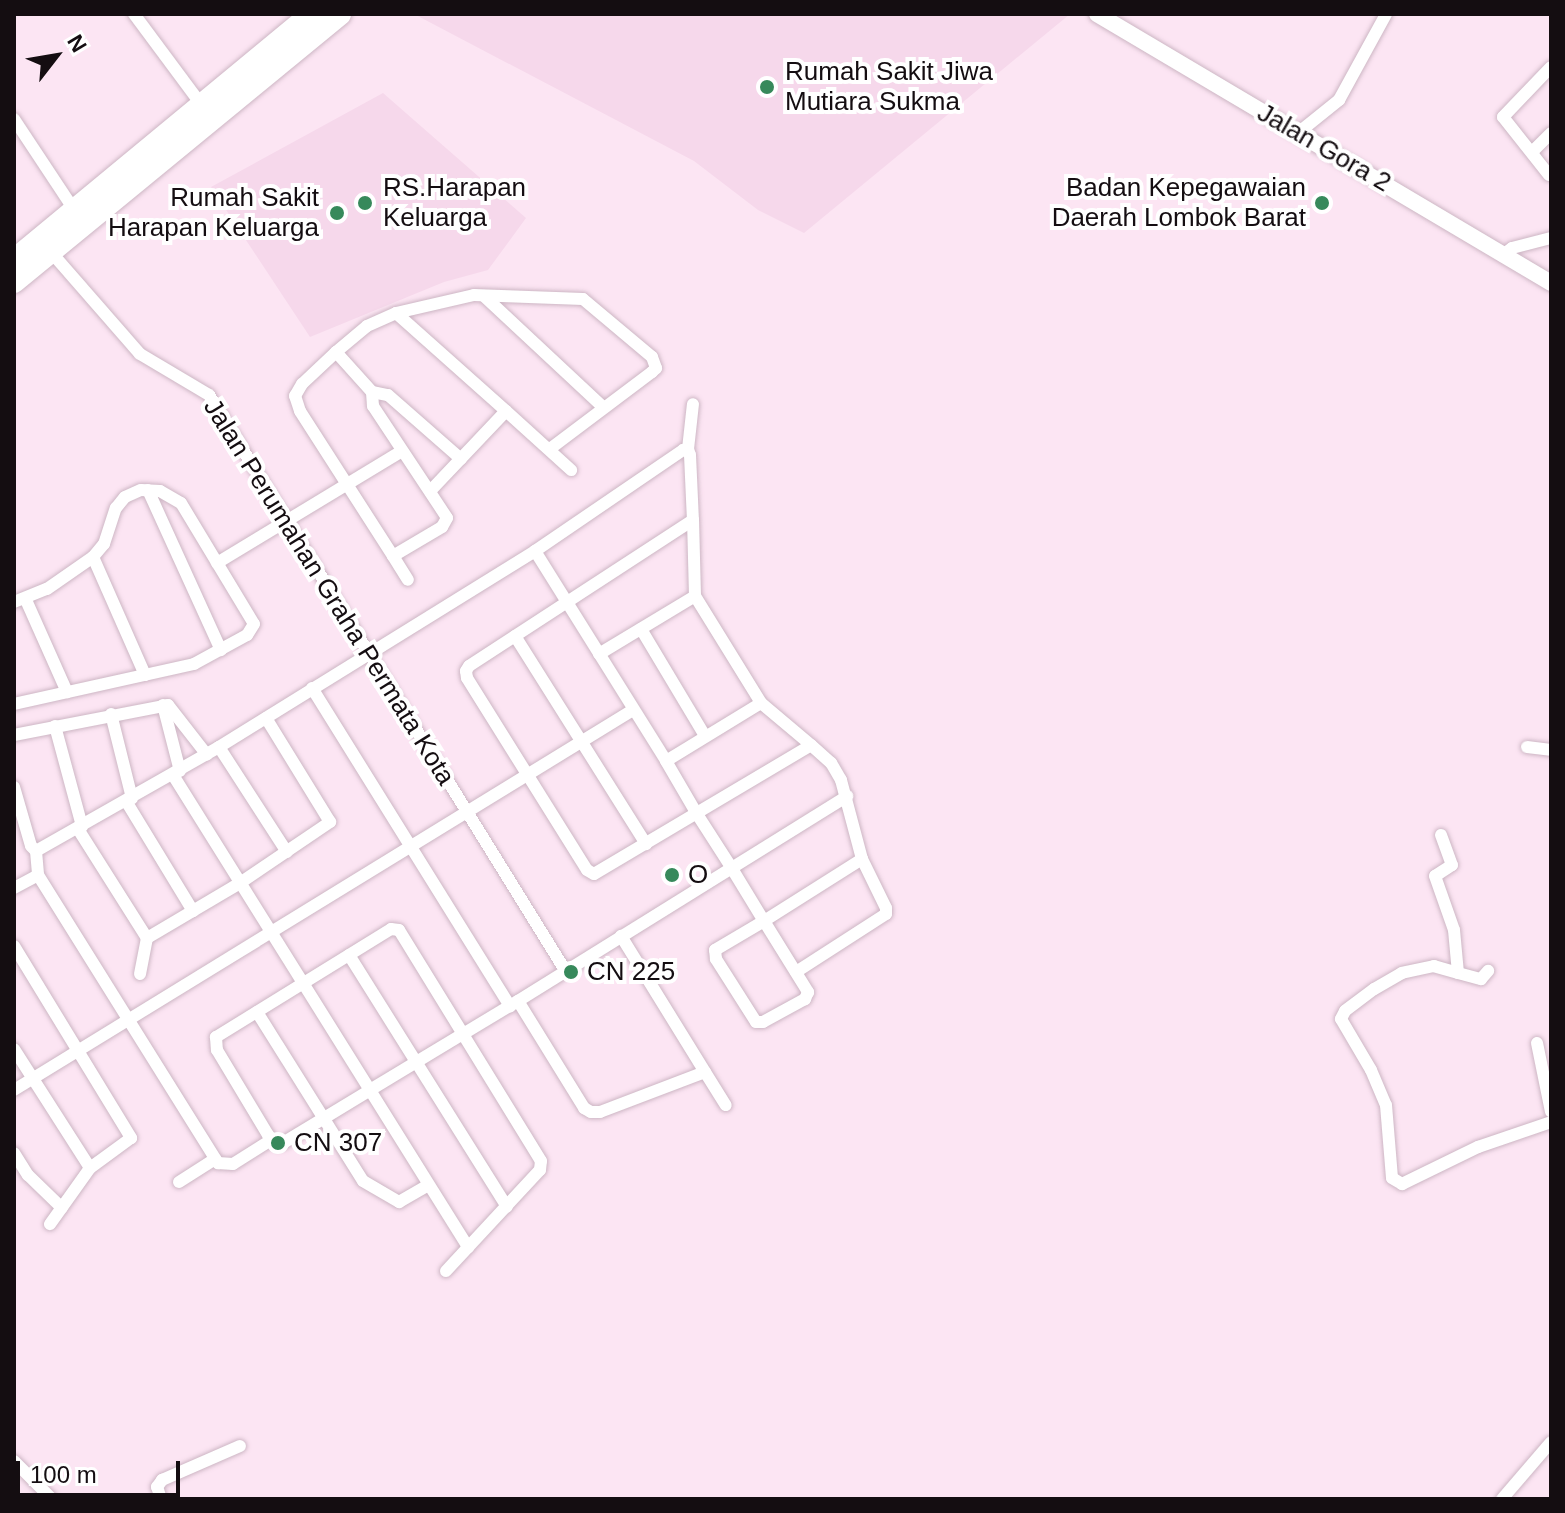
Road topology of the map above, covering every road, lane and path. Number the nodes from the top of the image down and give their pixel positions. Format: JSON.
{"nodes":[{"id":1,"x":134,"y":14,"type":"edge"},
{"id":2,"x":311,"y":14,"type":"edge"},
{"id":3,"x":340,"y":14,"type":"edge"},
{"id":4,"x":1097,"y":14,"type":"edge"},
{"id":5,"x":1386,"y":14,"type":"edge"},
{"id":6,"x":1551,"y":67,"type":"edge"},
{"id":7,"x":14,"y":119,"type":"edge"},
{"id":8,"x":191,"y":125,"type":"junction"},
{"id":9,"x":1298,"y":133,"type":"junction"},
{"id":10,"x":1551,"y":133,"type":"edge"},
{"id":11,"x":1532,"y":152,"type":"junction"},
{"id":12,"x":1550,"y":179,"type":"edge"},
{"id":13,"x":75,"y":211,"type":"junction"},
{"id":14,"x":1551,"y":238,"type":"edge"},
{"id":15,"x":51,"y":252,"type":"junction"},
{"id":16,"x":1504,"y":254,"type":"junction"},
{"id":17,"x":14,"y":260,"type":"edge"},
{"id":18,"x":14,"y":282,"type":"edge"},
{"id":19,"x":1551,"y":283,"type":"edge"},
{"id":20,"x":484,"y":296,"type":"junction"},
{"id":21,"x":396,"y":313,"type":"junction"},
{"id":22,"x":336,"y":352,"type":"junction"},
{"id":23,"x":372,"y":392,"type":"junction"},
{"id":24,"x":693,"y":404,"type":"dead end"},
{"id":25,"x":602,"y":406,"type":"junction"},
{"id":26,"x":506,"y":411,"type":"junction"},
{"id":27,"x":550,"y":449,"type":"junction"},
{"id":28,"x":688,"y":449,"type":"junction"},
{"id":29,"x":402,"y":451,"type":"junction"},
{"id":30,"x":461,"y":459,"type":"junction"},
{"id":31,"x":571,"y":470,"type":"dead end"},
{"id":32,"x":348,"y":484,"type":"junction"},
{"id":33,"x":148,"y":490,"type":"junction"},
{"id":34,"x":430,"y":491,"type":"junction"},
{"id":35,"x":693,"y":520,"type":"junction"},
{"id":36,"x":287,"y":522,"type":"junction"},
{"id":37,"x":535,"y":551,"type":"junction"},
{"id":38,"x":393,"y":556,"type":"junction"},
{"id":39,"x":93,"y":557,"type":"junction"},
{"id":40,"x":217,"y":563,"type":"junction"},
{"id":41,"x":408,"y":580,"type":"dead end"},
{"id":42,"x":695,"y":596,"type":"junction"},
{"id":43,"x":20,"y":601,"type":"edge"},
{"id":44,"x":567,"y":603,"type":"junction"},
{"id":45,"x":641,"y":629,"type":"junction"},
{"id":46,"x":515,"y":636,"type":"junction"},
{"id":47,"x":221,"y":650,"type":"junction"},
{"id":48,"x":368,"y":653,"type":"junction"},
{"id":49,"x":599,"y":654,"type":"junction"},
{"id":50,"x":145,"y":675,"type":"junction"},
{"id":51,"x":312,"y":688,"type":"junction"},
{"id":52,"x":67,"y":692,"type":"junction"},
{"id":53,"x":761,"y":703,"type":"junction"},
{"id":54,"x":14,"y":704,"type":"edge"},
{"id":55,"x":163,"y":705,"type":"junction"},
{"id":56,"x":633,"y":710,"type":"junction"},
{"id":57,"x":111,"y":714,"type":"junction"},
{"id":58,"x":266,"y":718,"type":"junction"},
{"id":59,"x":55,"y":726,"type":"junction"},
{"id":60,"x":14,"y":735,"type":"edge"},
{"id":61,"x":705,"y":736,"type":"junction"},
{"id":62,"x":581,"y":741,"type":"junction"},
{"id":63,"x":811,"y":745,"type":"junction"},
{"id":64,"x":219,"y":747,"type":"junction"},
{"id":65,"x":1527,"y":747,"type":"dead end"},
{"id":66,"x":1551,"y":750,"type":"edge"},
{"id":67,"x":207,"y":755,"type":"junction"},
{"id":68,"x":666,"y":761,"type":"junction"},
{"id":69,"x":176,"y":773,"type":"junction"},
{"id":70,"x":527,"y":774,"type":"junction"},
{"id":71,"x":14,"y":787,"type":"edge"},
{"id":72,"x":847,"y":796,"type":"junction"},
{"id":73,"x":129,"y":800,"type":"junction"},
{"id":74,"x":466,"y":811,"type":"junction"},
{"id":75,"x":697,"y":814,"type":"junction"},
{"id":76,"x":80,"y":828,"type":"junction"},
{"id":77,"x":1441,"y":835,"type":"dead end"},
{"id":78,"x":646,"y":844,"type":"junction"},
{"id":79,"x":410,"y":845,"type":"junction"},
{"id":80,"x":36,"y":851,"type":"junction"},
{"id":81,"x":287,"y":852,"type":"junction"},
{"id":82,"x":862,"y":859,"type":"junction"},
{"id":83,"x":731,"y":867,"type":"junction"},
{"id":84,"x":38,"y":875,"type":"junction"},
{"id":85,"x":240,"y":883,"type":"junction"},
{"id":86,"x":14,"y":888,"type":"edge"},
{"id":87,"x":193,"y":911,"type":"junction"},
{"id":88,"x":764,"y":921,"type":"junction"},
{"id":89,"x":272,"y":933,"type":"junction"},
{"id":90,"x":621,"y":936,"type":"junction"},
{"id":91,"x":147,"y":938,"type":"junction"},
{"id":92,"x":14,"y":946,"type":"edge"},
{"id":93,"x":349,"y":955,"type":"junction"},
{"id":94,"x":20,"y":970,"type":"edge"},
{"id":95,"x":565,"y":970,"type":"junction"},
{"id":96,"x":1488,"y":971,"type":"dead end"},
{"id":97,"x":796,"y":972,"type":"junction"},
{"id":98,"x":1458,"y":973,"type":"junction"},
{"id":99,"x":140,"y":974,"type":"dead end"},
{"id":100,"x":303,"y":984,"type":"junction"},
{"id":101,"x":514,"y":1004,"type":"junction"},
{"id":102,"x":257,"y":1012,"type":"junction"},
{"id":103,"x":129,"y":1020,"type":"junction"},
{"id":104,"x":463,"y":1034,"type":"junction"},
{"id":105,"x":1537,"y":1043,"type":"dead end"},
{"id":106,"x":14,"y":1049,"type":"edge"},
{"id":107,"x":78,"y":1051,"type":"junction"},
{"id":108,"x":417,"y":1062,"type":"junction"},
{"id":109,"x":705,"y":1072,"type":"junction"},
{"id":110,"x":33,"y":1079,"type":"junction"},
{"id":111,"x":14,"y":1090,"type":"edge"},
{"id":112,"x":370,"y":1090,"type":"junction"},
{"id":113,"x":726,"y":1105,"type":"dead end"},
{"id":114,"x":1551,"y":1112,"type":"edge"},
{"id":115,"x":324,"y":1119,"type":"junction"},
{"id":116,"x":1551,"y":1122,"type":"edge"},
{"id":117,"x":271,"y":1140,"type":"junction"},
{"id":118,"x":14,"y":1153,"type":"edge"},
{"id":119,"x":215,"y":1159,"type":"junction"},
{"id":120,"x":90,"y":1168,"type":"junction"},
{"id":121,"x":179,"y":1182,"type":"dead end"},
{"id":122,"x":428,"y":1185,"type":"junction"},
{"id":123,"x":507,"y":1207,"type":"junction"},
{"id":124,"x":62,"y":1208,"type":"junction"},
{"id":125,"x":50,"y":1224,"type":"dead end"},
{"id":126,"x":468,"y":1247,"type":"junction"},
{"id":127,"x":446,"y":1271,"type":"dead end"},
{"id":128,"x":1551,"y":1442,"type":"edge"},
{"id":129,"x":240,"y":1446,"type":"dead end"},
{"id":130,"x":14,"y":1461,"type":"edge"},
{"id":131,"x":52,"y":1499,"type":"edge"},
{"id":132,"x":161,"y":1499,"type":"edge"},
{"id":133,"x":1502,"y":1499,"type":"edge"}],
"edges":[{"from":1,"to":8,"type":"street"},
{"from":2,"to":8,"type":"highway"},
{"from":3,"to":8,"type":"highway"},
{"from":4,"to":9,"type":"street","name":"Jalan Gora 2"},
{"from":5,"to":9,"type":"street"},
{"from":6,"to":11,"type":"street"},
{"from":7,"to":13,"type":"street"},
{"from":8,"to":13,"type":"highway"},
{"from":8,"to":15,"type":"highway"},
{"from":9,"to":16,"type":"street","name":"Jalan Gora 2"},
{"from":10,"to":11,"type":"street"},
{"from":11,"to":12,"type":"street"},
{"from":13,"to":17,"type":"highway"},
{"from":14,"to":16,"type":"street"},
{"from":15,"to":18,"type":"highway"},
{"from":15,"to":36,"type":"street","name":"Jalan Perumahan Graha Permata Kota"},
{"from":16,"to":19,"type":"street","name":"Jalan Gora 2"},
{"from":20,"to":21,"type":"street"},
{"from":20,"to":25,"type":"street"},
{"from":20,"to":25,"type":"street"},
{"from":21,"to":22,"type":"street"},
{"from":21,"to":26,"type":"street"},
{"from":22,"to":23,"type":"street"},
{"from":22,"to":32,"type":"street"},
{"from":23,"to":29,"type":"street"},
{"from":23,"to":30,"type":"street"},
{"from":24,"to":28,"type":"street"},
{"from":25,"to":27,"type":"street"},
{"from":26,"to":27,"type":"street"},
{"from":26,"to":30,"type":"street"},
{"from":27,"to":31,"type":"street"},
{"from":28,"to":35,"type":"street"},
{"from":28,"to":37,"type":"street"},
{"from":29,"to":32,"type":"street"},
{"from":29,"to":34,"type":"street"},
{"from":30,"to":34,"type":"street"},
{"from":32,"to":36,"type":"street"},
{"from":32,"to":38,"type":"street"},
{"from":33,"to":39,"type":"street"},
{"from":33,"to":40,"type":"street"},
{"from":33,"to":47,"type":"street"},
{"from":34,"to":38,"type":"street"},
{"from":35,"to":42,"type":"street"},
{"from":35,"to":44,"type":"street"},
{"from":36,"to":40,"type":"street"},
{"from":36,"to":48,"type":"street","name":"Jalan Perumahan Graha Permata Kota"},
{"from":37,"to":44,"type":"street"},
{"from":37,"to":48,"type":"street"},
{"from":38,"to":41,"type":"street"},
{"from":39,"to":43,"type":"street"},
{"from":39,"to":50,"type":"street"},
{"from":40,"to":47,"type":"street"},
{"from":42,"to":45,"type":"street"},
{"from":42,"to":53,"type":"street"},
{"from":43,"to":52,"type":"street"},
{"from":44,"to":46,"type":"street"},
{"from":44,"to":49,"type":"street"},
{"from":45,"to":49,"type":"street"},
{"from":45,"to":61,"type":"street"},
{"from":46,"to":62,"type":"street"},
{"from":46,"to":70,"type":"street"},
{"from":47,"to":50,"type":"street"},
{"from":48,"to":51,"type":"street"},
{"from":48,"to":74,"type":"street","name":"Jalan Perumahan Graha Permata Kota"},
{"from":49,"to":56,"type":"street"},
{"from":50,"to":52,"type":"street"},
{"from":51,"to":58,"type":"street"},
{"from":51,"to":79,"type":"street"},
{"from":52,"to":54,"type":"street"},
{"from":53,"to":61,"type":"street"},
{"from":53,"to":63,"type":"street"},
{"from":55,"to":57,"type":"street"},
{"from":55,"to":67,"type":"street"},
{"from":55,"to":69,"type":"street"},
{"from":56,"to":62,"type":"street"},
{"from":56,"to":68,"type":"street"},
{"from":57,"to":59,"type":"street"},
{"from":57,"to":73,"type":"street"},
{"from":58,"to":64,"type":"street"},
{"from":58,"to":81,"type":"street"},
{"from":59,"to":60,"type":"street"},
{"from":59,"to":76,"type":"street"},
{"from":61,"to":68,"type":"street"},
{"from":62,"to":70,"type":"street"},
{"from":62,"to":78,"type":"street"},
{"from":63,"to":72,"type":"street"},
{"from":63,"to":75,"type":"street"},
{"from":64,"to":67,"type":"street"},
{"from":64,"to":81,"type":"street"},
{"from":65,"to":66,"type":"street"},
{"from":67,"to":69,"type":"street"},
{"from":68,"to":75,"type":"street"},
{"from":69,"to":73,"type":"street"},
{"from":69,"to":85,"type":"street"},
{"from":70,"to":74,"type":"street"},
{"from":70,"to":78,"type":"street"},
{"from":71,"to":80,"type":"street"},
{"from":72,"to":82,"type":"street"},
{"from":72,"to":83,"type":"street"},
{"from":73,"to":76,"type":"street"},
{"from":73,"to":87,"type":"street"},
{"from":74,"to":79,"type":"street"},
{"from":74,"to":95,"type":"street","name":"Jalan Perumahan Graha Permata Kota"},
{"from":75,"to":78,"type":"street"},
{"from":75,"to":83,"type":"street"},
{"from":76,"to":80,"type":"street"},
{"from":76,"to":91,"type":"street"},
{"from":77,"to":98,"type":"street"},
{"from":79,"to":89,"type":"street"},
{"from":79,"to":101,"type":"street"},
{"from":80,"to":84,"type":"street"},
{"from":81,"to":85,"type":"street"},
{"from":82,"to":88,"type":"street"},
{"from":82,"to":97,"type":"street"},
{"from":83,"to":88,"type":"street"},
{"from":83,"to":90,"type":"street"},
{"from":84,"to":86,"type":"street"},
{"from":84,"to":103,"type":"street"},
{"from":85,"to":87,"type":"street"},
{"from":85,"to":89,"type":"street"},
{"from":87,"to":91,"type":"street"},
{"from":88,"to":97,"type":"street"},
{"from":88,"to":97,"type":"street"},
{"from":89,"to":100,"type":"street"},
{"from":89,"to":103,"type":"street"},
{"from":90,"to":95,"type":"street"},
{"from":90,"to":109,"type":"street"},
{"from":91,"to":99,"type":"street"},
{"from":92,"to":94,"type":"street"},
{"from":93,"to":100,"type":"street"},
{"from":93,"to":104,"type":"street"},
{"from":93,"to":108,"type":"street"},
{"from":94,"to":107,"type":"street"},
{"from":95,"to":101,"type":"street"},
{"from":96,"to":98,"type":"street"},
{"from":98,"to":116,"type":"street"},
{"from":100,"to":102,"type":"street"},
{"from":100,"to":112,"type":"street"},
{"from":101,"to":104,"type":"street"},
{"from":101,"to":109,"type":"street"},
{"from":102,"to":115,"type":"street"},
{"from":102,"to":117,"type":"street"},
{"from":103,"to":107,"type":"street"},
{"from":103,"to":119,"type":"street"},
{"from":104,"to":108,"type":"street"},
{"from":104,"to":123,"type":"street"},
{"from":105,"to":114,"type":"street"},
{"from":106,"to":110,"type":"street"},
{"from":107,"to":110,"type":"street"},
{"from":107,"to":120,"type":"street"},
{"from":108,"to":112,"type":"street"},
{"from":108,"to":123,"type":"street"},
{"from":109,"to":113,"type":"street"},
{"from":110,"to":111,"type":"street"},
{"from":110,"to":120,"type":"street"},
{"from":112,"to":115,"type":"street"},
{"from":112,"to":122,"type":"street"},
{"from":115,"to":117,"type":"street"},
{"from":115,"to":122,"type":"street"},
{"from":117,"to":119,"type":"street"},
{"from":118,"to":124,"type":"street"},
{"from":119,"to":121,"type":"street"},
{"from":120,"to":124,"type":"street"},
{"from":122,"to":126,"type":"street"},
{"from":123,"to":126,"type":"street"},
{"from":124,"to":125,"type":"street"},
{"from":126,"to":127,"type":"street"},
{"from":128,"to":133,"type":"street"},
{"from":129,"to":132,"type":"street"},
{"from":130,"to":131,"type":"street"}]}
